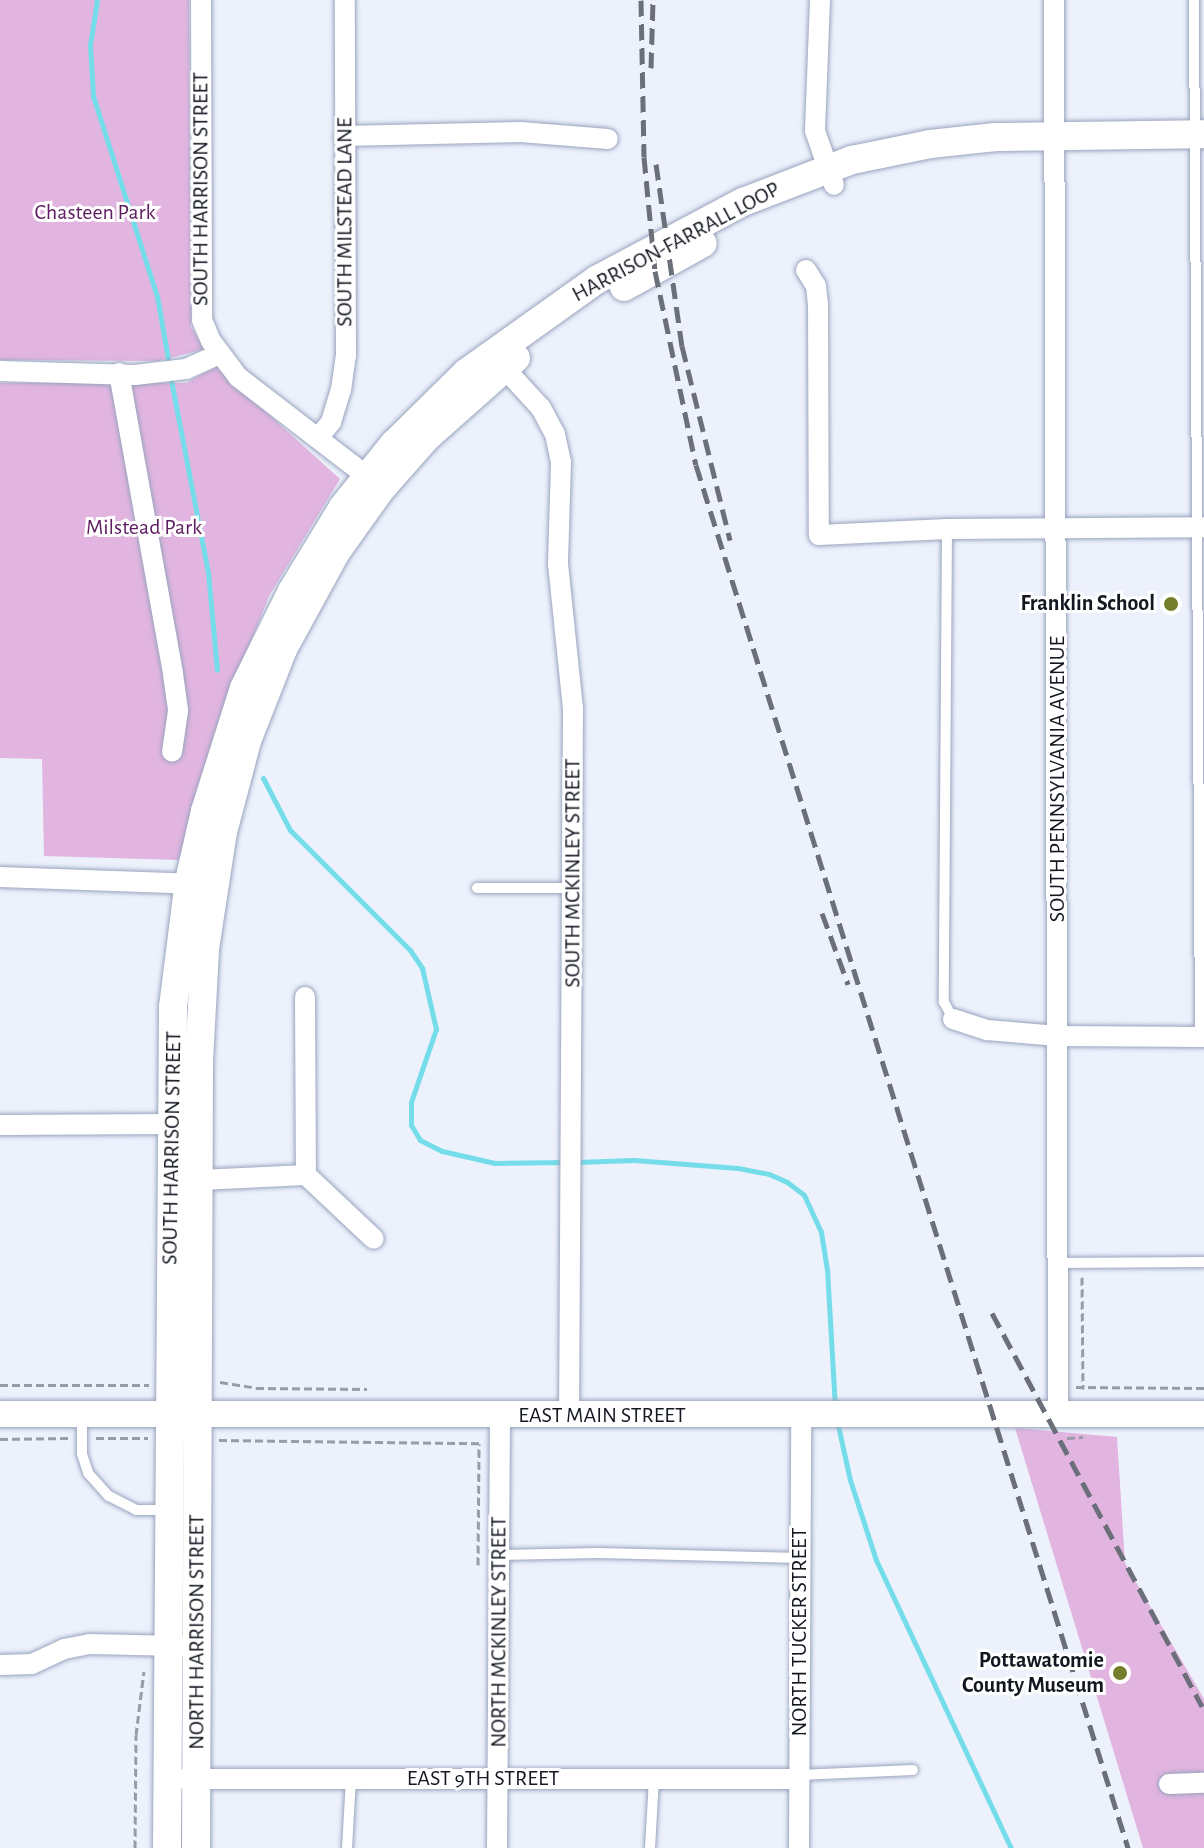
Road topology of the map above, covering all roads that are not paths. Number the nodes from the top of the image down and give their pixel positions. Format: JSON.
{"nodes":[{"id":1,"x":201,"y":0,"type":"edge"},
{"id":2,"x":345,"y":0,"type":"edge"},
{"id":3,"x":820,"y":0,"type":"edge"},
{"id":4,"x":1054,"y":0,"type":"edge"},
{"id":5,"x":1194,"y":0,"type":"edge"},
{"id":6,"x":344,"y":136,"type":"junction"},
{"id":7,"x":608,"y":139,"type":"dead end"},
{"id":8,"x":1200,"y":143,"type":"edge"},
{"id":9,"x":1054,"y":144,"type":"junction"},
{"id":10,"x":830,"y":177,"type":"junction"},
{"id":11,"x":806,"y":270,"type":"dead end"},
{"id":12,"x":220,"y":354,"type":"junction"},
{"id":13,"x":498,"y":360,"type":"junction"},
{"id":14,"x":0,"y":371,"type":"edge"},
{"id":15,"x":127,"y":374,"type":"junction"},
{"id":16,"x":318,"y":438,"type":"junction"},
{"id":17,"x":375,"y":482,"type":"junction"},
{"id":18,"x":1201,"y":527,"type":"edge"},
{"id":19,"x":1058,"y":528,"type":"junction"},
{"id":20,"x":947,"y":529,"type":"junction"},
{"id":21,"x":172,"y":752,"type":"dead end"},
{"id":22,"x":0,"y":877,"type":"edge"},
{"id":23,"x":202,"y":885,"type":"junction"},
{"id":24,"x":477,"y":888,"type":"dead end"},
{"id":25,"x":573,"y":888,"type":"junction"},
{"id":26,"x":305,"y":997,"type":"dead end"},
{"id":27,"x":953,"y":1019,"type":"joint"},
{"id":28,"x":1058,"y":1036,"type":"junction"},
{"id":29,"x":1202,"y":1037,"type":"edge"},
{"id":30,"x":171,"y":1124,"type":"junction"},
{"id":31,"x":0,"y":1125,"type":"edge"},
{"id":32,"x":306,"y":1175,"type":"junction"},
{"id":33,"x":200,"y":1180,"type":"junction"},
{"id":34,"x":374,"y":1239,"type":"dead end"},
{"id":35,"x":1204,"y":1262,"type":"edge"},
{"id":36,"x":1058,"y":1263,"type":"junction"},
{"id":37,"x":0,"y":1414,"type":"edge"},
{"id":38,"x":1204,"y":1414,"type":"edge"},
{"id":39,"x":569,"y":1415,"type":"junction"},
{"id":40,"x":490,"y":1416,"type":"junction"},
{"id":41,"x":805,"y":1417,"type":"junction"},
{"id":42,"x":1075,"y":1422,"type":"junction"},
{"id":43,"x":82,"y":1426,"type":"junction"},
{"id":44,"x":185,"y":1428,"type":"junction"},
{"id":45,"x":170,"y":1510,"type":"junction"},
{"id":46,"x":499,"y":1555,"type":"junction"},
{"id":47,"x":800,"y":1558,"type":"junction"},
{"id":48,"x":169,"y":1645,"type":"junction"},
{"id":49,"x":198,"y":1647,"type":"junction"},
{"id":50,"x":0,"y":1665,"type":"edge"},
{"id":51,"x":913,"y":1770,"type":"dead end"},
{"id":52,"x":799,"y":1777,"type":"junction"},
{"id":53,"x":182,"y":1779,"type":"junction"},
{"id":54,"x":351,"y":1779,"type":"junction"},
{"id":55,"x":498,"y":1779,"type":"junction"},
{"id":56,"x":654,"y":1779,"type":"junction"},
{"id":57,"x":1204,"y":1783,"type":"edge"},
{"id":58,"x":1169,"y":1784,"type":"dead end"},
{"id":59,"x":167,"y":1848,"type":"edge"},
{"id":60,"x":196,"y":1848,"type":"edge"},
{"id":61,"x":347,"y":1848,"type":"edge"},
{"id":62,"x":497,"y":1848,"type":"edge"},
{"id":63,"x":650,"y":1848,"type":"edge"},
{"id":64,"x":799,"y":1848,"type":"edge"}],
"edges":[{"from":1,"to":12,"type":"street","name":"SOUTH HARRISON STREET"},
{"from":2,"to":6,"type":"street","name":"SOUTH MILSTEAD LANE"},
{"from":3,"to":10,"type":"street"},
{"from":4,"to":9,"type":"street","name":"SOUTH PENNSYLVANIA AVENUE"},
{"from":5,"to":8,"type":"lane"},
{"from":6,"to":7,"type":"street"},
{"from":6,"to":16,"type":"street","name":"SOUTH MILSTEAD LANE"},
{"from":8,"to":9,"type":"main road","name":"HARRISON-FARRALL LOOP"},
{"from":8,"to":18,"type":"lane"},
{"from":9,"to":10,"type":"main road","name":"HARRISON-FARRALL LOOP"},
{"from":9,"to":19,"type":"street","name":"SOUTH PENNSYLVANIA AVENUE"},
{"from":10,"to":13,"type":"main road","name":"HARRISON-FARRALL LOOP"},
{"from":11,"to":20,"type":"street"},
{"from":12,"to":15,"type":"street"},
{"from":12,"to":16,"type":"street","name":"SOUTH HARRISON STREET"},
{"from":13,"to":17,"type":"main road","name":"HARRISON-FARRALL LOOP"},
{"from":13,"to":25,"type":"street","name":"SOUTH MCKINLEY STREET"},
{"from":14,"to":15,"type":"street"},
{"from":15,"to":21,"type":"street"},
{"from":16,"to":17,"type":"street","name":"SOUTH HARRISON STREET"},
{"from":17,"to":23,"type":"main road","name":"HARRISON-FARRALL LOOP"},
{"from":18,"to":19,"type":"street"},
{"from":18,"to":29,"type":"lane"},
{"from":19,"to":20,"type":"street"},
{"from":19,"to":28,"type":"street","name":"SOUTH PENNSYLVANIA AVENUE"},
{"from":20,"to":27,"type":"lane"},
{"from":22,"to":23,"type":"street"},
{"from":23,"to":30,"type":"main road","name":"SOUTH HARRISON STREET"},
{"from":23,"to":33,"type":"main road","name":"SOUTH HARRISON STREET"},
{"from":24,"to":25,"type":"lane"},
{"from":25,"to":39,"type":"street","name":"SOUTH MCKINLEY STREET"},
{"from":26,"to":32,"type":"street"},
{"from":27,"to":28,"type":"street"},
{"from":28,"to":29,"type":"street"},
{"from":28,"to":36,"type":"street","name":"SOUTH PENNSYLVANIA AVENUE"},
{"from":30,"to":31,"type":"street"},
{"from":30,"to":33,"type":"street"},
{"from":30,"to":44,"type":"main road","name":"SOUTH HARRISON STREET"},
{"from":32,"to":33,"type":"street"},
{"from":32,"to":34,"type":"street"},
{"from":33,"to":44,"type":"main road","name":"SOUTH HARRISON STREET"},
{"from":35,"to":36,"type":"lane"},
{"from":36,"to":42,"type":"street","name":"SOUTH PENNSYLVANIA AVENUE"},
{"from":37,"to":43,"type":"street","name":"EAST MAIN STREET"},
{"from":38,"to":42,"type":"street","name":"EAST MAIN STREET"},
{"from":39,"to":40,"type":"street","name":"EAST MAIN STREET"},
{"from":39,"to":41,"type":"street","name":"EAST MAIN STREET"},
{"from":40,"to":44,"type":"street","name":"EAST MAIN STREET"},
{"from":40,"to":46,"type":"street","name":"NORTH MCKINLEY STREET"},
{"from":41,"to":42,"type":"street","name":"EAST MAIN STREET"},
{"from":41,"to":47,"type":"street","name":"NORTH TUCKER STREET"},
{"from":43,"to":44,"type":"street","name":"EAST MAIN STREET"},
{"from":43,"to":45,"type":"lane"},
{"from":44,"to":45,"type":"main road","name":"NORTH HARRISON STREET"},
{"from":44,"to":49,"type":"main road","name":"NORTH HARRISON STREET"},
{"from":45,"to":48,"type":"main road","name":"NORTH HARRISON STREET"},
{"from":46,"to":47,"type":"lane"},
{"from":46,"to":55,"type":"street","name":"NORTH MCKINLEY STREET"},
{"from":47,"to":52,"type":"street","name":"NORTH TUCKER STREET"},
{"from":48,"to":49,"type":"street"},
{"from":48,"to":50,"type":"street"},
{"from":48,"to":53,"type":"main road","name":"NORTH HARRISON STREET"},
{"from":49,"to":53,"type":"main road","name":"NORTH HARRISON STREET"},
{"from":51,"to":52,"type":"lane"},
{"from":52,"to":56,"type":"street","name":"EAST 9TH STREET"},
{"from":52,"to":64,"type":"street","name":"NORTH TUCKER STREET"},
{"from":53,"to":54,"type":"street","name":"EAST 9TH STREET"},
{"from":53,"to":59,"type":"main road","name":"NORTH HARRISON STREET"},
{"from":53,"to":60,"type":"main road","name":"NORTH HARRISON STREET"},
{"from":54,"to":55,"type":"street","name":"EAST 9TH STREET"},
{"from":54,"to":61,"type":"lane"},
{"from":55,"to":56,"type":"street","name":"EAST 9TH STREET"},
{"from":55,"to":62,"type":"street","name":"NORTH MCKINLEY STREET"},
{"from":56,"to":63,"type":"lane"},
{"from":57,"to":58,"type":"street"}]}
